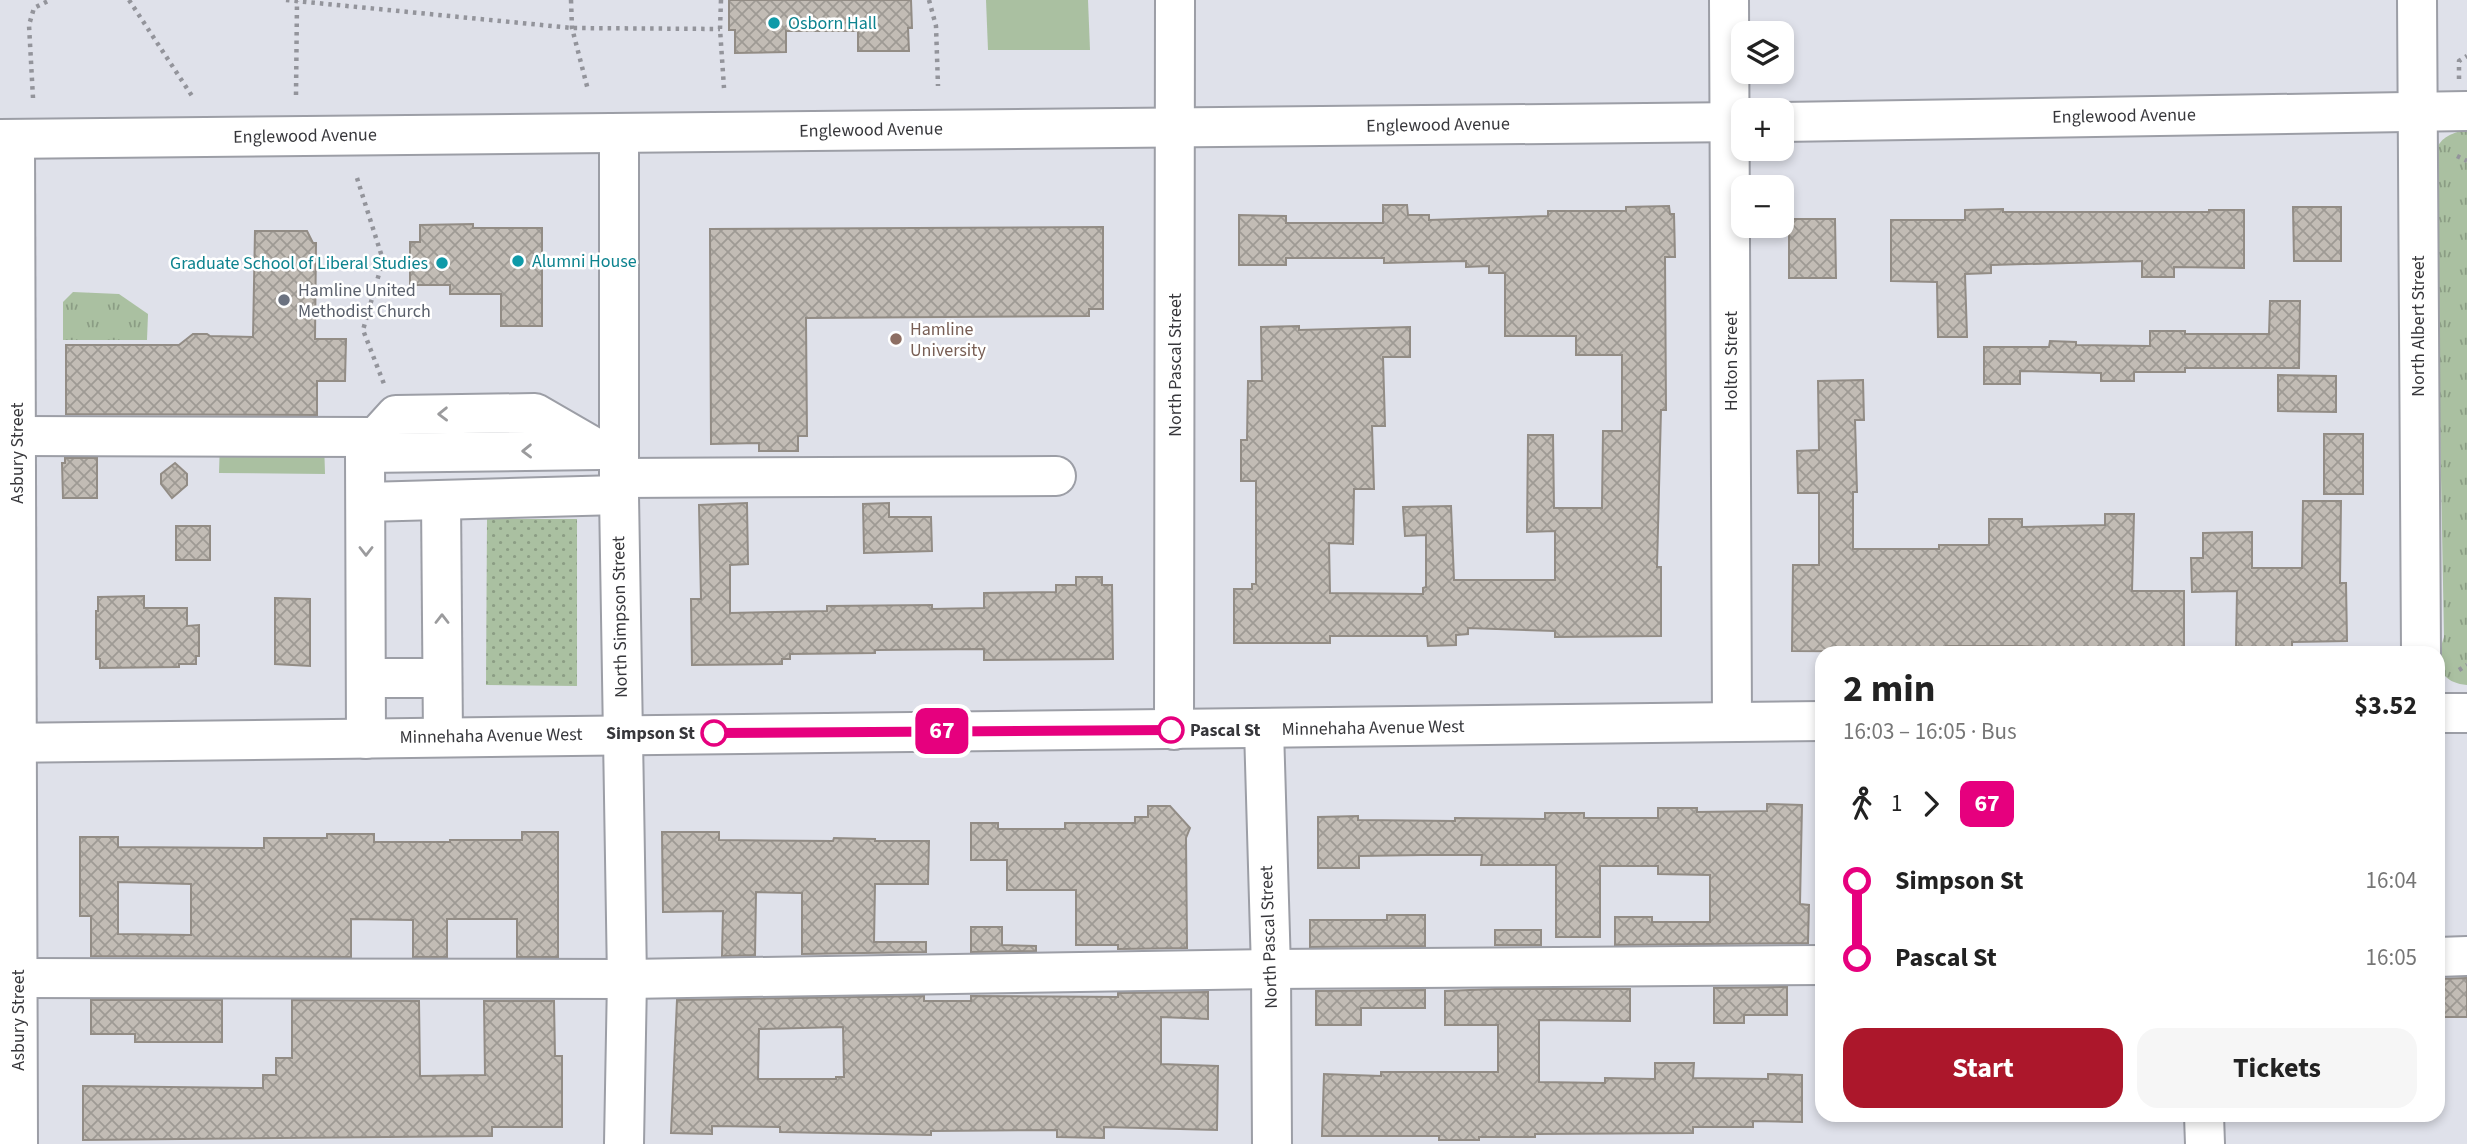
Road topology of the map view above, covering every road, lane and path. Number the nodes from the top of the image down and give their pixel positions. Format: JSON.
{"nodes":[{"id":1,"x":50,"y":0,"type":"edge"},
{"id":2,"x":129,"y":0,"type":"edge"},
{"id":3,"x":286,"y":0,"type":"edge"},
{"id":4,"x":297,"y":0,"type":"edge"},
{"id":5,"x":571,"y":0,"type":"edge"},
{"id":6,"x":721,"y":0,"type":"edge"},
{"id":7,"x":929,"y":0,"type":"edge"},
{"id":8,"x":1175,"y":0,"type":"edge"},
{"id":9,"x":1729,"y":0,"type":"edge"},
{"id":10,"x":2417,"y":0,"type":"edge"},
{"id":11,"x":572,"y":28,"type":"junction"},
{"id":12,"x":720,"y":29,"type":"junction"},
{"id":13,"x":2467,"y":56,"type":"edge"},
{"id":14,"x":2459,"y":61,"type":"dead end"},
{"id":15,"x":937,"y":86,"type":"dead end"},
{"id":16,"x":724,"y":88,"type":"dead end"},
{"id":17,"x":588,"y":90,"type":"dead end"},
{"id":18,"x":296,"y":95,"type":"dead end"},
{"id":19,"x":192,"y":96,"type":"dead end"},
{"id":20,"x":33,"y":98,"type":"dead end"},
{"id":21,"x":1735,"y":98,"type":"edge"},
{"id":22,"x":2467,"y":111,"type":"edge"},
{"id":23,"x":2417,"y":112,"type":"junction"},
{"id":24,"x":1731,"y":122,"type":"edge"},
{"id":25,"x":1794,"y":122,"type":"edge"},
{"id":26,"x":1176,"y":128,"type":"junction"},
{"id":27,"x":619,"y":133,"type":"junction"},
{"id":28,"x":8,"y":139,"type":"edge"},
{"id":29,"x":2457,"y":156,"type":"dead end"},
{"id":30,"x":1737,"y":161,"type":"edge"},
{"id":31,"x":2467,"y":161,"type":"edge"},
{"id":32,"x":357,"y":178,"type":"dead end"},
{"id":33,"x":379,"y":435,"type":"junction"},
{"id":34,"x":17,"y":436,"type":"junction"},
{"id":35,"x":614,"y":469,"type":"junction"},
{"id":36,"x":1056,"y":476,"type":"dead end"},
{"id":37,"x":441,"y":500,"type":"junction"},
{"id":38,"x":366,"y":502,"type":"junction"},
{"id":39,"x":2421,"y":646,"type":"edge"},
{"id":40,"x":2467,"y":665,"type":"edge"},
{"id":41,"x":2459,"y":670,"type":"dead end"},
{"id":42,"x":366,"y":678,"type":"junction"},
{"id":43,"x":442,"y":678,"type":"junction"},
{"id":44,"x":2445,"y":713,"type":"edge"},
{"id":45,"x":2467,"y":713,"type":"edge"},
{"id":46,"x":1815,"y":721,"type":"edge"},
{"id":47,"x":1732,"y":722,"type":"junction"},
{"id":48,"x":1264,"y":729,"type":"junction"},
{"id":49,"x":1174,"y":730,"type":"junction"},
{"id":50,"x":621,"y":734,"type":"junction"},
{"id":51,"x":443,"y":737,"type":"junction"},
{"id":52,"x":366,"y":739,"type":"junction"},
{"id":53,"x":8,"y":743,"type":"edge"},
{"id":54,"x":2467,"y":956,"type":"edge"},
{"id":55,"x":2445,"y":957,"type":"edge"},
{"id":56,"x":1815,"y":965,"type":"edge"},
{"id":57,"x":1271,"y":969,"type":"junction"},
{"id":58,"x":18,"y":978,"type":"junction"},
{"id":59,"x":627,"y":979,"type":"junction"},
{"id":60,"x":2204,"y":1122,"type":"edge"},
{"id":61,"x":18,"y":1144,"type":"edge"},
{"id":62,"x":624,"y":1144,"type":"edge"},
{"id":63,"x":1272,"y":1144,"type":"edge"},
{"id":64,"x":2205,"y":1144,"type":"edge"}],
"edges":[{"from":1,"to":20,"type":"path"},
{"from":2,"to":19,"type":"path"},
{"from":3,"to":4,"type":"path"},
{"from":4,"to":11,"type":"path"},
{"from":4,"to":18,"type":"path"},
{"from":5,"to":11,"type":"path"},
{"from":6,"to":12,"type":"path"},
{"from":7,"to":15,"type":"path"},
{"from":8,"to":26,"type":"street","name":"North Pascal Street"},
{"from":9,"to":21,"type":"street","name":"Holton Street"},
{"from":10,"to":23,"type":"street","name":"North Albert Street"},
{"from":11,"to":12,"type":"path"},
{"from":11,"to":17,"type":"path"},
{"from":12,"to":16,"type":"path"},
{"from":13,"to":14,"type":"path"},
{"from":22,"to":23,"type":"street","name":"Englewood Avenue"},
{"from":23,"to":25,"type":"street","name":"Englewood Avenue"},
{"from":23,"to":39,"type":"street","name":"North Albert Street"},
{"from":24,"to":26,"type":"street","name":"Englewood Avenue"},
{"from":26,"to":27,"type":"street","name":"Englewood Avenue"},
{"from":26,"to":49,"type":"street","name":"North Pascal Street"},
{"from":27,"to":28,"type":"street","name":"Englewood Avenue"},
{"from":27,"to":35,"type":"street","name":"North Simpson Street"},
{"from":28,"to":34,"type":"street","name":"Asbury Street"},
{"from":29,"to":31,"type":"path"},
{"from":30,"to":47,"type":"street","name":"Holton Street"},
{"from":32,"to":33,"type":"path"},
{"from":33,"to":34,"type":"street"},
{"from":35,"to":33,"type":"street","one_way":true},
{"from":33,"to":38,"type":"street"},
{"from":34,"to":53,"type":"street","name":"Asbury Street"},
{"from":35,"to":36,"type":"street"},
{"from":35,"to":37,"type":"street"},
{"from":35,"to":50,"type":"street","name":"North Simpson Street"},
{"from":37,"to":38,"type":"street"},
{"from":43,"to":37,"type":"street","one_way":true},
{"from":38,"to":42,"type":"street","one_way":true},
{"from":40,"to":41,"type":"path"},
{"from":42,"to":43,"type":"street"},
{"from":42,"to":52,"type":"street"},
{"from":43,"to":51,"type":"street"},
{"from":44,"to":45,"type":"street"},
{"from":46,"to":47,"type":"street","name":"Minnehaha Avenue West"},
{"from":47,"to":48,"type":"street","name":"Minnehaha Avenue West"},
{"from":48,"to":49,"type":"street","name":"Minnehaha Avenue West"},
{"from":48,"to":57,"type":"street","name":"North Pascal Street"},
{"from":49,"to":50,"type":"street","name":"Minnehaha Avenue West"},
{"from":50,"to":51,"type":"street","name":"Minnehaha Avenue West"},
{"from":50,"to":59,"type":"street","name":"North Simpson Street"},
{"from":51,"to":52,"type":"street","name":"Minnehaha Avenue West"},
{"from":52,"to":53,"type":"street","name":"Minnehaha Avenue West"},
{"from":53,"to":58,"type":"street","name":"Asbury Street"},
{"from":54,"to":55,"type":"street"},
{"from":56,"to":57,"type":"street"},
{"from":57,"to":59,"type":"street"},
{"from":57,"to":63,"type":"street","name":"North Pascal Street"},
{"from":58,"to":59,"type":"street"},
{"from":58,"to":61,"type":"street","name":"Asbury Street"},
{"from":59,"to":62,"type":"street","name":"North Simpson Street"},
{"from":60,"to":64,"type":"street"}]}
